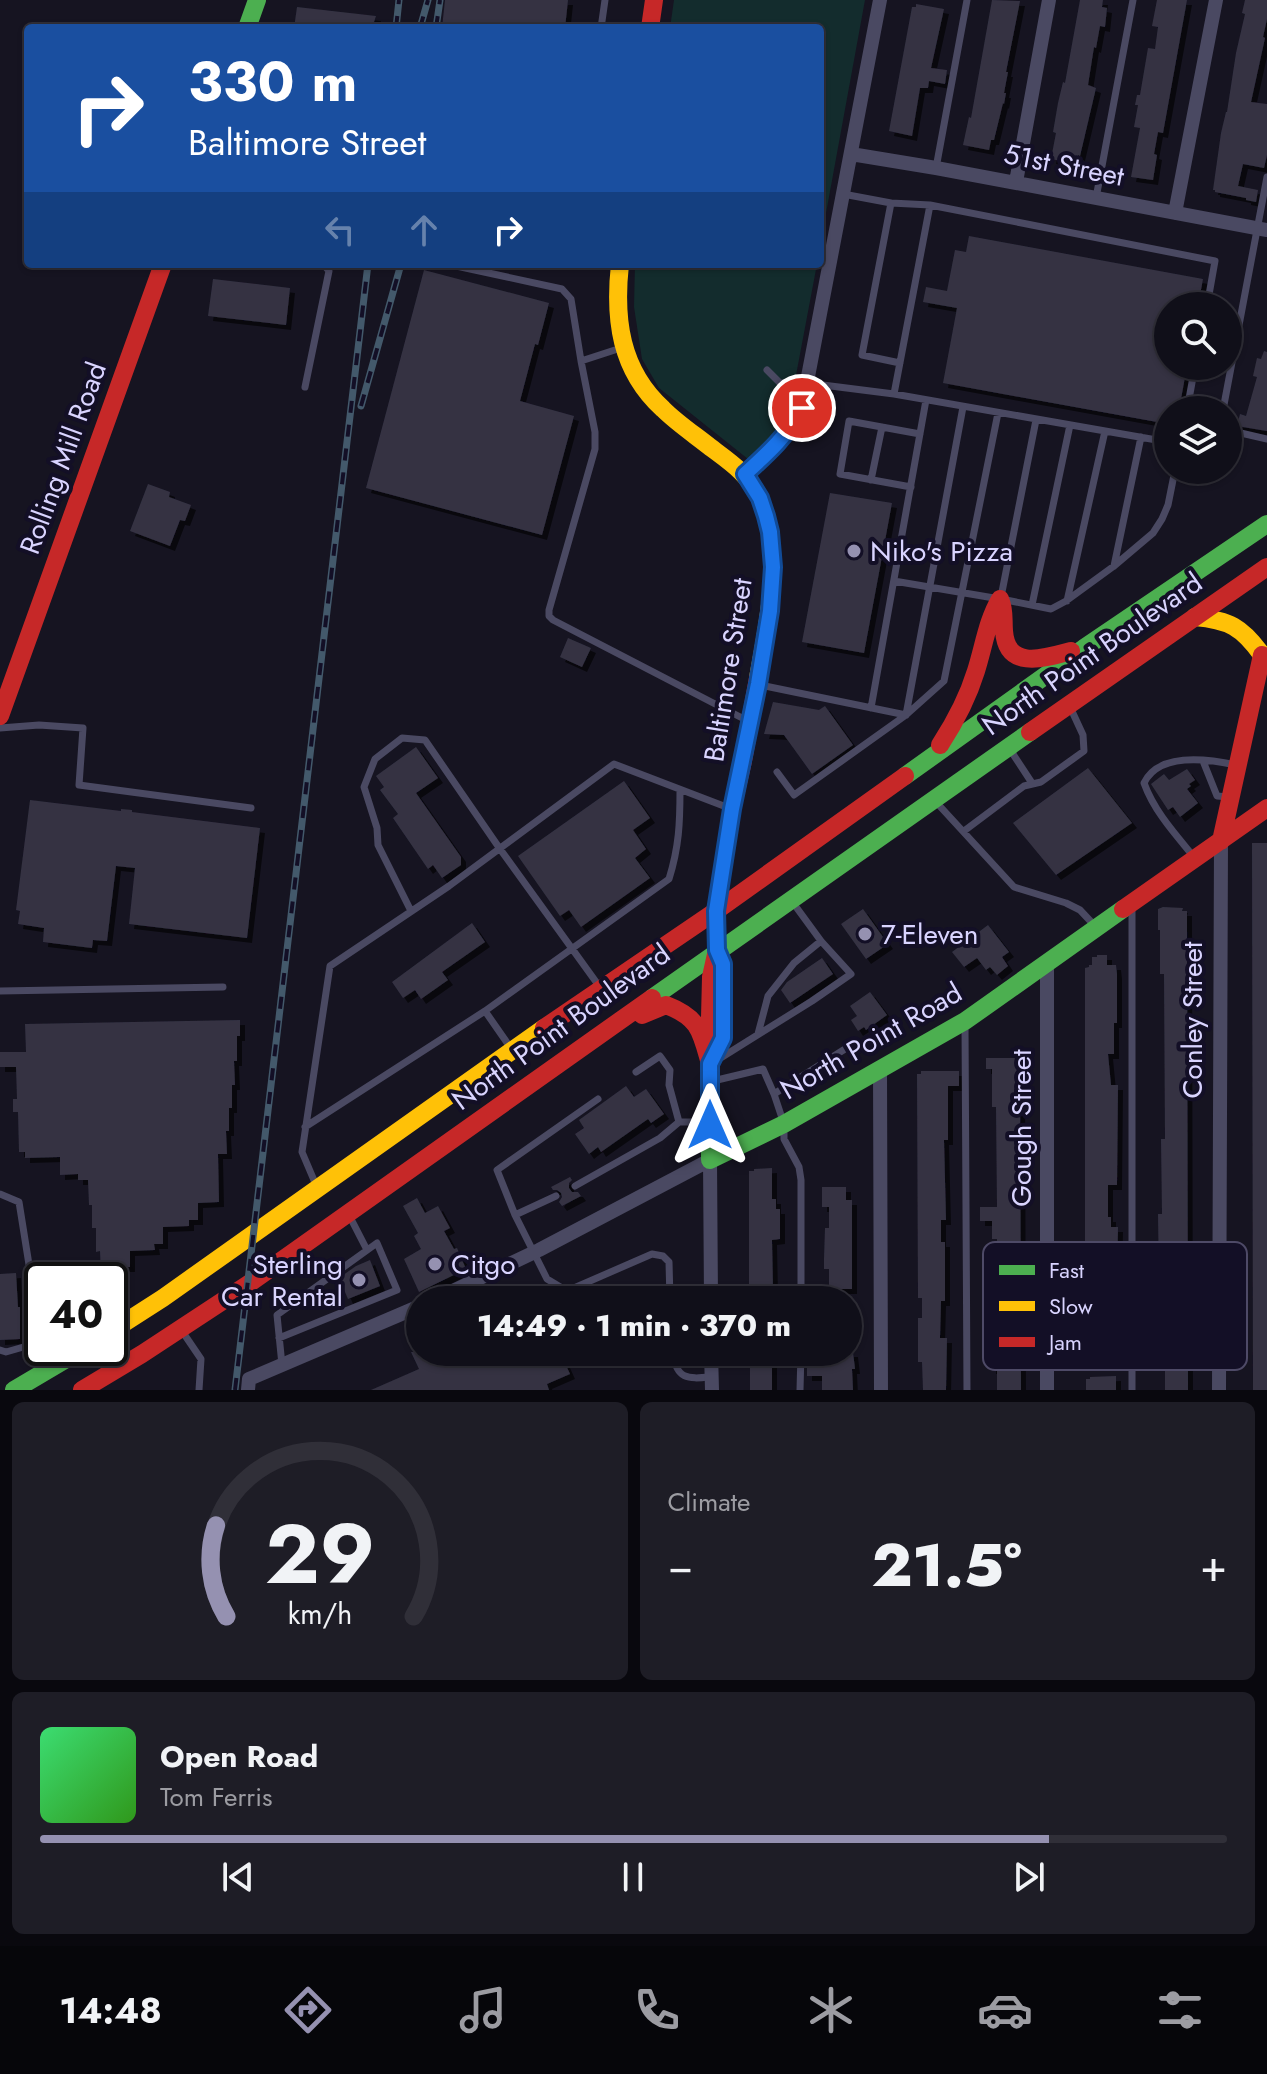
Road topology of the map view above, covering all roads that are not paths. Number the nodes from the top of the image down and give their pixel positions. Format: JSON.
{"nodes":[{"id":1,"x":257,"y":0,"type":"edge"},
{"id":2,"x":605,"y":0,"type":"edge"},
{"id":3,"x":654,"y":0,"type":"edge"},
{"id":4,"x":880,"y":0,"type":"edge"},
{"id":5,"x":967,"y":0,"type":"edge"},
{"id":6,"x":1049,"y":0,"type":"edge"},
{"id":7,"x":1133,"y":0,"type":"edge"},
{"id":8,"x":1216,"y":0,"type":"edge"},
{"id":9,"x":248,"y":24,"type":"edge"},
{"id":10,"x":602,"y":24,"type":"edge"},
{"id":11,"x":651,"y":24,"type":"edge"},
{"id":12,"x":851,"y":154,"type":"junction"},
{"id":13,"x":936,"y":168,"type":"junction"},
{"id":14,"x":1267,"y":177,"type":"edge"},
{"id":15,"x":1016,"y":182,"type":"junction"},
{"id":16,"x":843,"y":194,"type":"junction"},
{"id":17,"x":1096,"y":198,"type":"junction"},
{"id":18,"x":891,"y":203,"type":"junction"},
{"id":19,"x":930,"y":205,"type":"junction"},
{"id":20,"x":1175,"y":213,"type":"junction"},
{"id":21,"x":1262,"y":229,"type":"edge"},
{"id":22,"x":162,"y":268,"type":"edge"},
{"id":23,"x":326,"y":268,"type":"edge"},
{"id":24,"x":465,"y":268,"type":"edge"},
{"id":25,"x":619,"y":268,"type":"edge"},
{"id":26,"x":1209,"y":292,"type":"edge"},
{"id":27,"x":623,"y":347,"type":"junction"},
{"id":28,"x":581,"y":361,"type":"junction"},
{"id":29,"x":900,"y":363,"type":"junction"},
{"id":30,"x":767,"y":370,"type":"dead end"},
{"id":31,"x":807,"y":383,"type":"junction"},
{"id":32,"x":305,"y":387,"type":"dead end"},
{"id":33,"x":894,"y":394,"type":"junction"},
{"id":34,"x":1226,"y":396,"type":"edge"},
{"id":35,"x":926,"y":400,"type":"junction"},
{"id":36,"x":963,"y":407,"type":"junction"},
{"id":37,"x":998,"y":413,"type":"junction"},
{"id":38,"x":1036,"y":420,"type":"junction"},
{"id":39,"x":1070,"y":425,"type":"junction"},
{"id":40,"x":882,"y":427,"type":"junction"},
{"id":41,"x":1105,"y":431,"type":"junction"},
{"id":42,"x":1242,"y":433,"type":"edge"},
{"id":43,"x":920,"y":434,"type":"junction"},
{"id":44,"x":1141,"y":437,"type":"junction"},
{"id":45,"x":1154,"y":439,"type":"edge"},
{"id":46,"x":1267,"y":439,"type":"edge"},
{"id":47,"x":745,"y":474,"type":"junction"},
{"id":48,"x":871,"y":480,"type":"junction"},
{"id":49,"x":1172,"y":484,"type":"edge"},
{"id":50,"x":911,"y":487,"type":"junction"},
{"id":51,"x":1267,"y":524,"type":"edge"},
{"id":52,"x":1114,"y":566,"type":"junction"},
{"id":53,"x":1267,"y":567,"type":"edge"},
{"id":54,"x":894,"y":581,"type":"junction"},
{"id":55,"x":930,"y":588,"type":"junction"},
{"id":56,"x":962,"y":593,"type":"junction"},
{"id":57,"x":1000,"y":599,"type":"junction"},
{"id":58,"x":1066,"y":601,"type":"junction"},
{"id":59,"x":1032,"y":605,"type":"junction"},
{"id":60,"x":1195,"y":617,"type":"junction"},
{"id":61,"x":1265,"y":646,"type":"edge"},
{"id":62,"x":1084,"y":648,"type":"junction"},
{"id":63,"x":758,"y":684,"type":"junction"},
{"id":64,"x":1069,"y":705,"type":"junction"},
{"id":65,"x":871,"y":708,"type":"junction"},
{"id":66,"x":906,"y":715,"type":"junction"},
{"id":67,"x":0,"y":716,"type":"edge"},
{"id":68,"x":750,"y":723,"type":"junction"},
{"id":69,"x":0,"y":728,"type":"edge"},
{"id":70,"x":1009,"y":747,"type":"junction"},
{"id":71,"x":935,"y":754,"type":"junction"},
{"id":72,"x":1203,"y":761,"type":"junction"},
{"id":73,"x":1238,"y":765,"type":"junction"},
{"id":74,"x":777,"y":772,"type":"dead end"},
{"id":75,"x":1037,"y":782,"type":"junction"},
{"id":76,"x":680,"y":790,"type":"junction"},
{"id":77,"x":1231,"y":798,"type":"junction"},
{"id":78,"x":934,"y":799,"type":"junction"},
{"id":79,"x":251,"y":808,"type":"dead end"},
{"id":80,"x":1267,"y":808,"type":"edge"},
{"id":81,"x":732,"y":809,"type":"junction"},
{"id":82,"x":964,"y":831,"type":"junction"},
{"id":83,"x":1221,"y":841,"type":"junction"},
{"id":84,"x":500,"y":849,"type":"junction"},
{"id":85,"x":1196,"y":859,"type":"junction"},
{"id":86,"x":790,"y":899,"type":"junction"},
{"id":87,"x":1132,"y":902,"type":"junction"},
{"id":88,"x":411,"y":911,"type":"junction"},
{"id":89,"x":716,"y":911,"type":"junction"},
{"id":90,"x":1096,"y":928,"type":"junction"},
{"id":91,"x":821,"y":941,"type":"junction"},
{"id":92,"x":573,"y":949,"type":"junction"},
{"id":93,"x":717,"y":950,"type":"junction"},
{"id":94,"x":1047,"y":962,"type":"junction"},
{"id":95,"x":223,"y":987,"type":"dead end"},
{"id":96,"x":601,"y":988,"type":"junction"},
{"id":97,"x":0,"y":991,"type":"edge"},
{"id":98,"x":485,"y":1011,"type":"junction"},
{"id":99,"x":965,"y":1021,"type":"junction"},
{"id":100,"x":758,"y":1034,"type":"junction"},
{"id":101,"x":588,"y":1044,"type":"junction"},
{"id":102,"x":845,"y":1049,"type":"dead end"},
{"id":103,"x":512,"y":1050,"type":"junction"},
{"id":104,"x":880,"y":1070,"type":"junction"},
{"id":105,"x":636,"y":1072,"type":"dead end"},
{"id":106,"x":710,"y":1073,"type":"junction"},
{"id":107,"x":774,"y":1094,"type":"junction"},
{"id":108,"x":598,"y":1099,"type":"dead end"},
{"id":109,"x":679,"y":1122,"type":"junction"},
{"id":110,"x":710,"y":1122,"type":"junction"},
{"id":111,"x":784,"y":1124,"type":"junction"},
{"id":112,"x":305,"y":1127,"type":"junction"},
{"id":113,"x":710,"y":1160,"type":"junction"},
{"id":114,"x":575,"y":1186,"type":"dead end"},
{"id":115,"x":317,"y":1188,"type":"junction"},
{"id":116,"x":0,"y":1194,"type":"edge"},
{"id":117,"x":556,"y":1196,"type":"dead end"},
{"id":118,"x":348,"y":1213,"type":"junction"},
{"id":119,"x":515,"y":1215,"type":"junction"},
{"id":120,"x":1047,"y":1242,"type":"edge"},
{"id":121,"x":1132,"y":1242,"type":"edge"},
{"id":122,"x":1220,"y":1242,"type":"edge"},
{"id":123,"x":367,"y":1250,"type":"junction"},
{"id":124,"x":535,"y":1252,"type":"junction"},
{"id":125,"x":29,"y":1262,"type":"edge"},
{"id":126,"x":463,"y":1286,"type":"edge"},
{"id":127,"x":559,"y":1286,"type":"edge"},
{"id":128,"x":578,"y":1286,"type":"edge"},
{"id":129,"x":670,"y":1286,"type":"edge"},
{"id":130,"x":711,"y":1286,"type":"edge"},
{"id":131,"x":801,"y":1286,"type":"edge"},
{"id":132,"x":406,"y":1312,"type":"edge"},
{"id":133,"x":128,"y":1320,"type":"edge"},
{"id":134,"x":181,"y":1329,"type":"junction"},
{"id":135,"x":279,"y":1338,"type":"junction"},
{"id":136,"x":24,"y":1349,"type":"edge"},
{"id":137,"x":0,"y":1350,"type":"edge"},
{"id":138,"x":282,"y":1365,"type":"junction"},
{"id":139,"x":46,"y":1366,"type":"edge"},
{"id":140,"x":55,"y":1366,"type":"edge"},
{"id":141,"x":676,"y":1366,"type":"edge"},
{"id":142,"x":801,"y":1366,"type":"edge"},
{"id":143,"x":1219,"y":1370,"type":"edge"},
{"id":144,"x":47,"y":1371,"type":"junction"},
{"id":145,"x":712,"y":1383,"type":"edge"},
{"id":146,"x":248,"y":1385,"type":"edge"},
{"id":147,"x":14,"y":1390,"type":"edge"},
{"id":148,"x":82,"y":1390,"type":"edge"},
{"id":149,"x":199,"y":1390,"type":"edge"},
{"id":150,"x":800,"y":1390,"type":"edge"},
{"id":151,"x":881,"y":1390,"type":"edge"},
{"id":152,"x":967,"y":1390,"type":"edge"},
{"id":153,"x":1219,"y":1390,"type":"edge"}],
"edges":[{"from":1,"to":9,"type":"main road"},
{"from":2,"to":10,"type":"lane"},
{"from":3,"to":11,"type":"main road"},
{"from":4,"to":12,"type":"street"},
{"from":5,"to":13,"type":"lane"},
{"from":6,"to":15,"type":"street"},
{"from":7,"to":17,"type":"lane"},
{"from":8,"to":20,"type":"street"},
{"from":12,"to":13,"type":"street","name":"51st Street"},
{"from":12,"to":16,"type":"street"},
{"from":13,"to":15,"type":"street","name":"51st Street"},
{"from":14,"to":21,"type":"lane"},
{"from":15,"to":17,"type":"street","name":"51st Street"},
{"from":16,"to":18,"type":"lane"},
{"from":16,"to":31,"type":"street"},
{"from":17,"to":20,"type":"street","name":"51st Street"},
{"from":18,"to":19,"type":"lane"},
{"from":18,"to":29,"type":"lane"},
{"from":19,"to":26,"type":"lane"},
{"from":19,"to":29,"type":"lane"},
{"from":20,"to":21,"type":"street","name":"51st Street"},
{"from":21,"to":34,"type":"lane"},
{"from":22,"to":67,"type":"main road","name":"Rolling Mill Road"},
{"from":23,"to":32,"type":"lane"},
{"from":24,"to":28,"type":"lane"},
{"from":25,"to":27,"type":"main road"},
{"from":27,"to":28,"type":"lane"},
{"from":27,"to":47,"type":"main road"},
{"from":28,"to":68,"type":"lane"},
{"from":29,"to":33,"type":"lane"},
{"from":30,"to":31,"type":"lane"},
{"from":31,"to":33,"type":"lane"},
{"from":31,"to":47,"type":"street"},
{"from":33,"to":35,"type":"lane"},
{"from":35,"to":36,"type":"lane"},
{"from":35,"to":43,"type":"lane"},
{"from":36,"to":37,"type":"lane"},
{"from":36,"to":55,"type":"lane"},
{"from":37,"to":38,"type":"lane"},
{"from":37,"to":56,"type":"lane"},
{"from":38,"to":39,"type":"lane"},
{"from":38,"to":57,"type":"lane"},
{"from":39,"to":41,"type":"lane"},
{"from":39,"to":59,"type":"lane"},
{"from":40,"to":43,"type":"lane"},
{"from":40,"to":48,"type":"lane"},
{"from":40,"to":48,"type":"lane"},
{"from":41,"to":44,"type":"lane"},
{"from":41,"to":58,"type":"lane"},
{"from":42,"to":46,"type":"lane"},
{"from":43,"to":50,"type":"lane"},
{"from":44,"to":45,"type":"lane"},
{"from":44,"to":52,"type":"lane"},
{"from":47,"to":63,"type":"main road","name":"Baltimore Street"},
{"from":48,"to":50,"type":"lane"},
{"from":49,"to":52,"type":"lane"},
{"from":50,"to":54,"type":"lane"},
{"from":51,"to":62,"type":"main road","name":"North Point Boulevard"},
{"from":52,"to":58,"type":"lane"},
{"from":53,"to":60,"type":"main road","name":"North Point Boulevard"},
{"from":54,"to":55,"type":"lane"},
{"from":54,"to":65,"type":"lane"},
{"from":55,"to":56,"type":"lane"},
{"from":55,"to":66,"type":"lane"},
{"from":56,"to":57,"type":"lane"},
{"from":56,"to":66,"type":"lane"},
{"from":57,"to":59,"type":"lane"},
{"from":57,"to":62,"type":"main road"},
{"from":57,"to":71,"type":"main road"},
{"from":58,"to":59,"type":"lane"},
{"from":60,"to":61,"type":"main road"},
{"from":60,"to":64,"type":"main road","name":"North Point Boulevard"},
{"from":61,"to":73,"type":"main road","name":"Conley Street"},
{"from":62,"to":71,"type":"main road","name":"North Point Boulevard"},
{"from":63,"to":65,"type":"lane"},
{"from":63,"to":68,"type":"main road","name":"Baltimore Street"},
{"from":64,"to":70,"type":"main road","name":"North Point Boulevard"},
{"from":64,"to":75,"type":"lane"},
{"from":65,"to":66,"type":"lane"},
{"from":66,"to":74,"type":"lane"},
{"from":68,"to":81,"type":"main road","name":"Baltimore Street"},
{"from":69,"to":79,"type":"lane"},
{"from":70,"to":75,"type":"lane"},
{"from":70,"to":78,"type":"main road","name":"North Point Boulevard"},
{"from":71,"to":89,"type":"main road","name":"North Point Boulevard"},
{"from":72,"to":73,"type":"lane"},
{"from":72,"to":77,"type":"lane"},
{"from":72,"to":85,"type":"lane"},
{"from":73,"to":77,"type":"main road","name":"Conley Street"},
{"from":75,"to":82,"type":"lane"},
{"from":76,"to":81,"type":"lane"},
{"from":76,"to":84,"type":"lane"},
{"from":76,"to":92,"type":"lane"},
{"from":77,"to":83,"type":"main road","name":"Conley Street"},
{"from":78,"to":82,"type":"lane"},
{"from":78,"to":86,"type":"main road","name":"North Point Boulevard"},
{"from":80,"to":83,"type":"main road","name":"North Point Road"},
{"from":81,"to":89,"type":"main road","name":"Baltimore Street"},
{"from":82,"to":90,"type":"lane"},
{"from":83,"to":85,"type":"main road","name":"North Point Road"},
{"from":83,"to":122,"type":"street","name":"Conley Street"},
{"from":84,"to":88,"type":"lane"},
{"from":84,"to":88,"type":"lane"},
{"from":84,"to":92,"type":"lane"},
{"from":85,"to":87,"type":"main road","name":"North Point Road"},
{"from":86,"to":91,"type":"lane"},
{"from":86,"to":93,"type":"main road","name":"North Point Boulevard"},
{"from":87,"to":90,"type":"main road","name":"North Point Road"},
{"from":87,"to":121,"type":"lane"},
{"from":88,"to":112,"type":"lane"},
{"from":89,"to":93,"type":"main road","name":"Baltimore Street"},
{"from":89,"to":96,"type":"main road","name":"North Point Boulevard"},
{"from":90,"to":94,"type":"main road","name":"North Point Road"},
{"from":91,"to":100,"type":"lane"},
{"from":91,"to":100,"type":"lane"},
{"from":92,"to":96,"type":"lane"},
{"from":92,"to":98,"type":"lane"},
{"from":93,"to":101,"type":"main road","name":"North Point Boulevard"},
{"from":93,"to":106,"type":"main road","name":"Baltimore Street"},
{"from":94,"to":99,"type":"main road","name":"North Point Road"},
{"from":94,"to":120,"type":"street","name":"Gough Street"},
{"from":95,"to":97,"type":"lane"},
{"from":96,"to":103,"type":"main road","name":"North Point Boulevard"},
{"from":98,"to":103,"type":"lane"},
{"from":98,"to":112,"type":"lane"},
{"from":99,"to":104,"type":"main road","name":"North Point Road"},
{"from":99,"to":152,"type":"lane"},
{"from":100,"to":106,"type":"lane"},
{"from":101,"to":106,"type":"main road"},
{"from":101,"to":118,"type":"main road","name":"North Point Boulevard"},
{"from":102,"to":107,"type":"lane"},
{"from":103,"to":115,"type":"main road","name":"North Point Boulevard"},
{"from":104,"to":111,"type":"main road","name":"North Point Road"},
{"from":104,"to":151,"type":"street"},
{"from":105,"to":109,"type":"lane"},
{"from":106,"to":107,"type":"lane"},
{"from":106,"to":110,"type":"main road","name":"Baltimore Street"},
{"from":107,"to":111,"type":"lane"},
{"from":108,"to":119,"type":"lane"},
{"from":109,"to":110,"type":"lane"},
{"from":109,"to":114,"type":"lane"},
{"from":110,"to":113,"type":"main road","name":"Baltimore Street"},
{"from":111,"to":113,"type":"main road","name":"North Point Road"},
{"from":111,"to":131,"type":"lane"},
{"from":112,"to":115,"type":"lane"},
{"from":113,"to":124,"type":"street","name":"North Point Road"},
{"from":113,"to":130,"type":"street","name":"Baltimore Street"},
{"from":115,"to":133,"type":"main road","name":"North Point Boulevard"},
{"from":116,"to":125,"type":"lane"},
{"from":117,"to":119,"type":"lane"},
{"from":118,"to":123,"type":"lane"},
{"from":118,"to":134,"type":"main road","name":"North Point Boulevard"},
{"from":119,"to":124,"type":"lane"},
{"from":123,"to":135,"type":"lane"},
{"from":123,"to":135,"type":"lane"},
{"from":124,"to":126,"type":"street","name":"North Point Road"},
{"from":124,"to":127,"type":"lane"},
{"from":128,"to":129,"type":"lane"},
{"from":132,"to":138,"type":"street"},
{"from":134,"to":148,"type":"main road","name":"North Point Boulevard"},
{"from":134,"to":149,"type":"lane"},
{"from":135,"to":138,"type":"lane"},
{"from":136,"to":137,"type":"lane"},
{"from":138,"to":146,"type":"street"},
{"from":139,"to":144,"type":"lane"},
{"from":140,"to":144,"type":"main road"},
{"from":141,"to":145,"type":"lane"},
{"from":142,"to":150,"type":"lane"},
{"from":143,"to":153,"type":"street","name":"Conley Street"},
{"from":144,"to":147,"type":"main road"}]}
